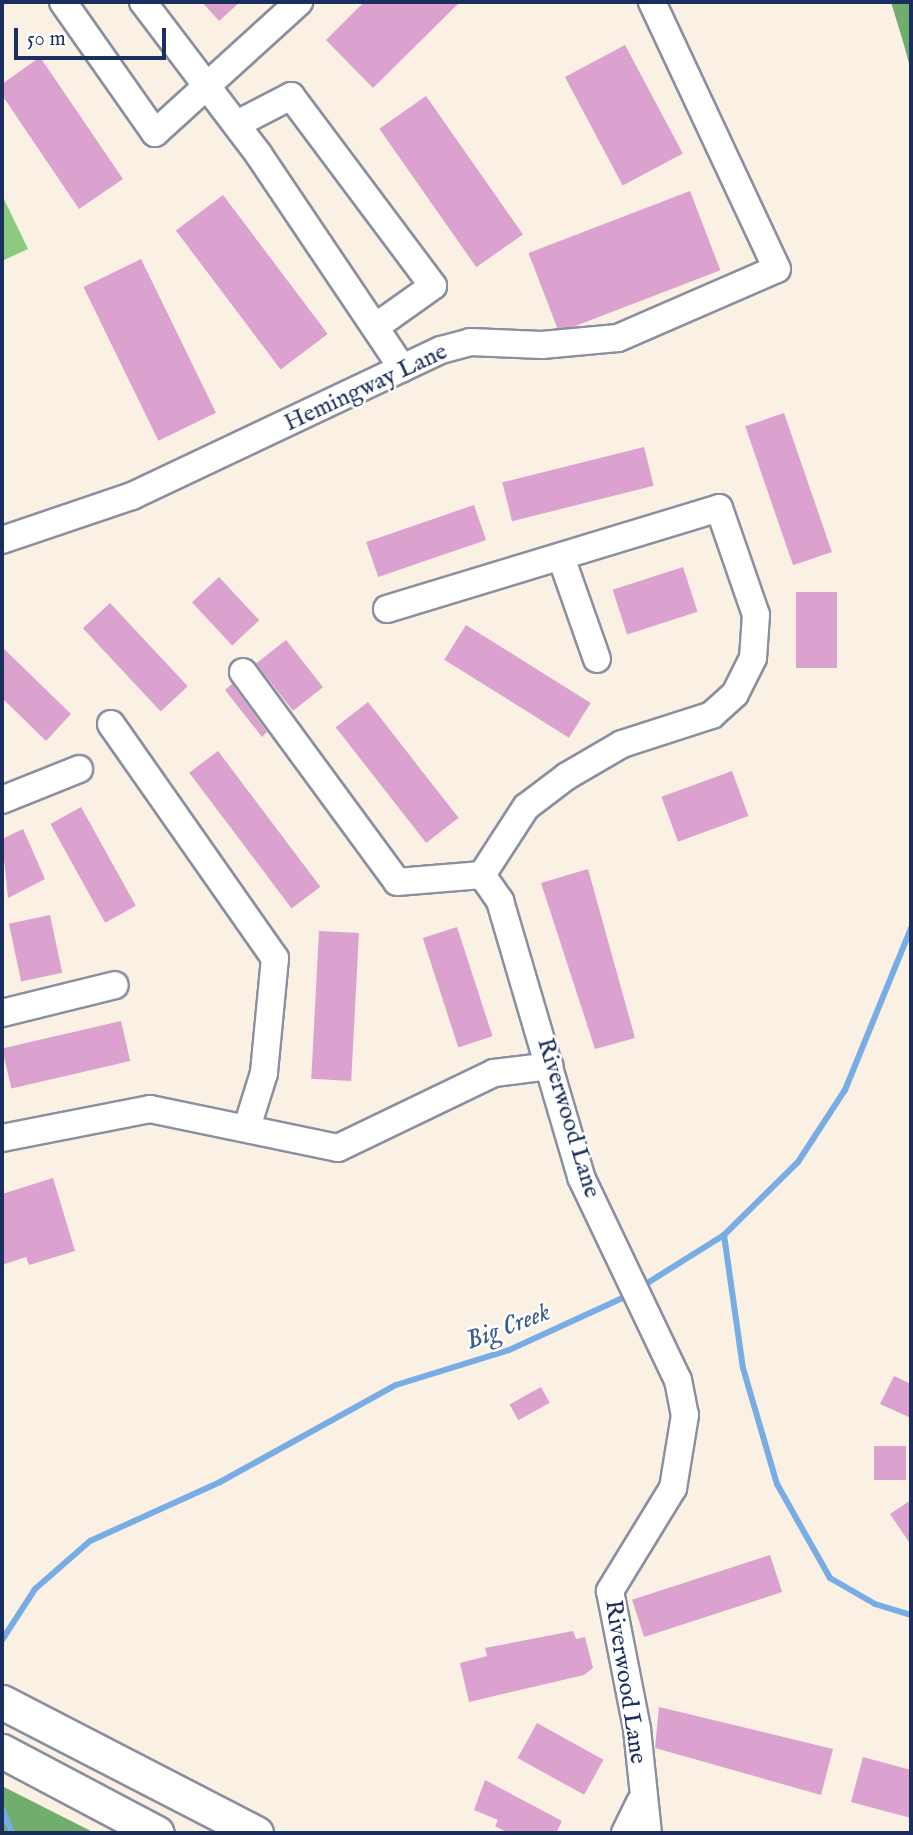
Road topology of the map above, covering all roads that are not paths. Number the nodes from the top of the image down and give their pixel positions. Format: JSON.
{"nodes":[{"id":1,"x":63,"y":2,"type":"edge"},
{"id":2,"x":144,"y":2,"type":"edge"},
{"id":3,"x":299,"y":2,"type":"edge"},
{"id":4,"x":652,"y":2,"type":"edge"},
{"id":5,"x":208,"y":91,"type":"junction"},
{"id":6,"x":237,"y":124,"type":"junction"},
{"id":7,"x":375,"y":327,"type":"junction"},
{"id":8,"x":402,"y":368,"type":"junction"},
{"id":9,"x":2,"y":540,"type":"edge"},
{"id":10,"x":561,"y":557,"type":"junction"},
{"id":11,"x":387,"y":608,"type":"dead end"},
{"id":12,"x":597,"y":659,"type":"dead end"},
{"id":13,"x":243,"y":672,"type":"dead end"},
{"id":14,"x":111,"y":724,"type":"dead end"},
{"id":15,"x":79,"y":769,"type":"dead end"},
{"id":16,"x":2,"y":800,"type":"edge"},
{"id":17,"x":481,"y":875,"type":"junction"},
{"id":18,"x":115,"y":985,"type":"dead end"},
{"id":19,"x":2,"y":1013,"type":"edge"},
{"id":20,"x":550,"y":1066,"type":"junction"},
{"id":21,"x":248,"y":1124,"type":"junction"},
{"id":22,"x":2,"y":1138,"type":"edge"},
{"id":23,"x":2,"y":1702,"type":"edge"},
{"id":24,"x":2,"y":1751,"type":"edge"},
{"id":25,"x":640,"y":1802,"type":"junction"},
{"id":26,"x":157,"y":1833,"type":"edge"},
{"id":27,"x":256,"y":1833,"type":"edge"},
{"id":28,"x":625,"y":1833,"type":"edge"},
{"id":29,"x":648,"y":1833,"type":"edge"}],
"edges":[{"from":1,"to":5,"type":"street"},
{"from":2,"to":5,"type":"street"},
{"from":3,"to":5,"type":"street"},
{"from":4,"to":8,"type":"street","name":"Hemingway Lane"},
{"from":5,"to":6,"type":"street"},
{"from":6,"to":7,"type":"street"},
{"from":6,"to":7,"type":"street"},
{"from":7,"to":8,"type":"street"},
{"from":8,"to":9,"type":"street","name":"Hemingway Lane"},
{"from":10,"to":11,"type":"street"},
{"from":10,"to":12,"type":"street"},
{"from":10,"to":17,"type":"street"},
{"from":13,"to":17,"type":"street"},
{"from":14,"to":21,"type":"street"},
{"from":15,"to":16,"type":"street"},
{"from":17,"to":20,"type":"street","name":"Riverwood Lane"},
{"from":18,"to":19,"type":"street"},
{"from":20,"to":21,"type":"street"},
{"from":20,"to":25,"type":"street","name":"Riverwood Lane"},
{"from":21,"to":22,"type":"street"},
{"from":23,"to":27,"type":"main road"},
{"from":24,"to":26,"type":"main road"},
{"from":25,"to":28,"type":"street","name":"Riverwood Lane"},
{"from":25,"to":29,"type":"street","name":"Riverwood Lane"}]}
